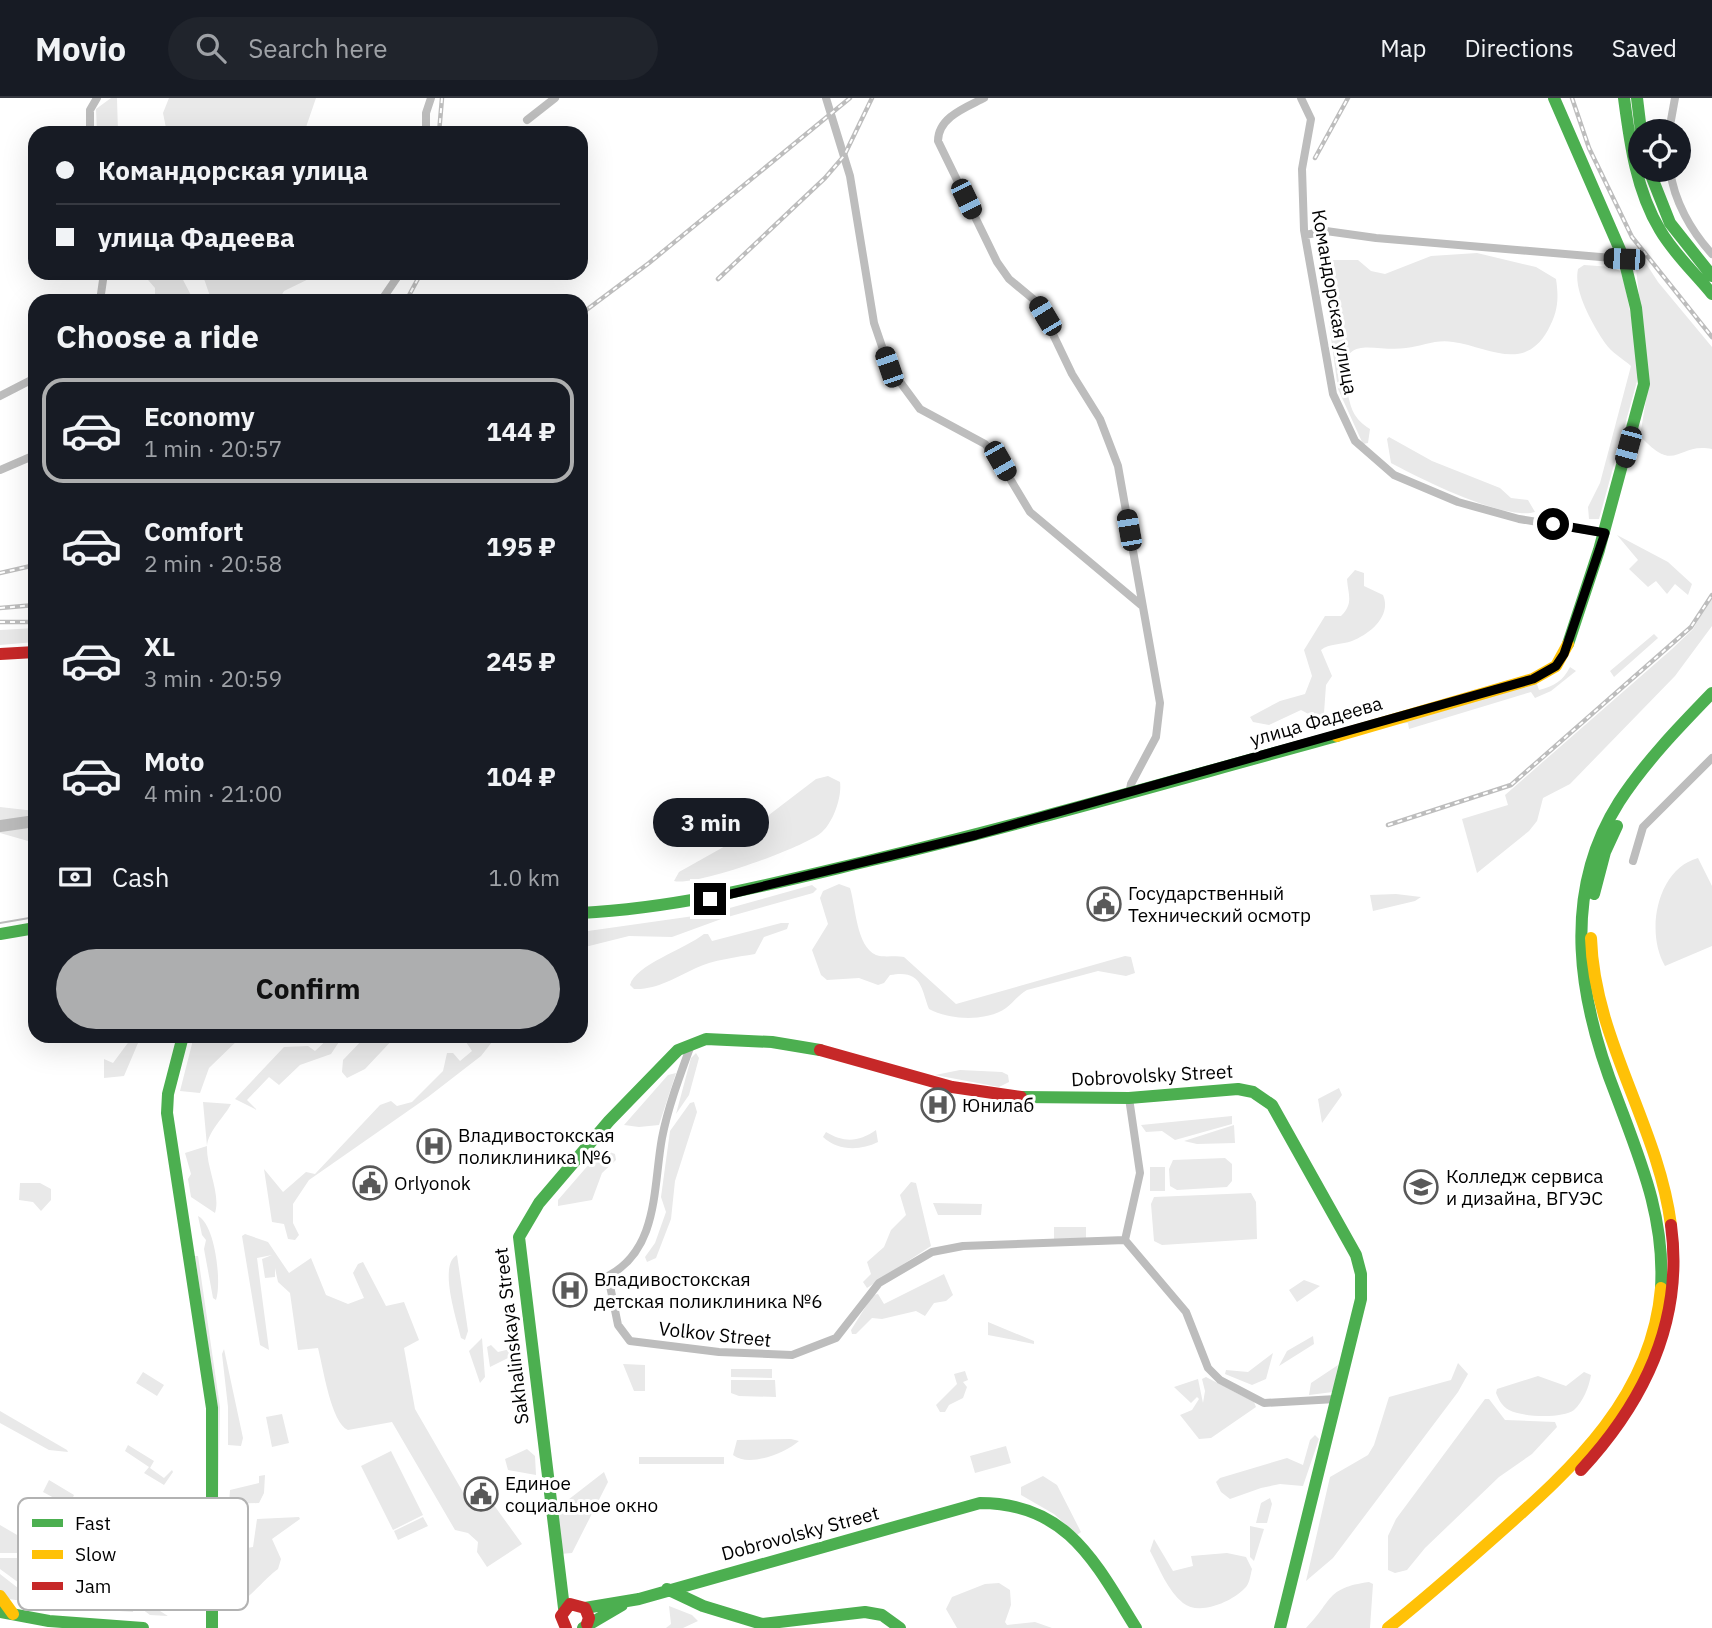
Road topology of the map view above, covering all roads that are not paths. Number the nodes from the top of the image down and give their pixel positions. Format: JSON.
{"nodes":[{"id":1,"x":97,"y":98,"type":"edge"},
{"id":2,"x":431,"y":98,"type":"edge"},
{"id":3,"x":555,"y":98,"type":"edge"},
{"id":4,"x":827,"y":98,"type":"edge"},
{"id":5,"x":984,"y":98,"type":"edge"},
{"id":6,"x":1301,"y":98,"type":"edge"},
{"id":7,"x":1554,"y":98,"type":"edge"},
{"id":8,"x":1624,"y":98,"type":"edge"},
{"id":9,"x":1639,"y":98,"type":"edge"},
{"id":10,"x":1675,"y":98,"type":"edge"},
{"id":11,"x":1639,"y":119,"type":"edge"},
{"id":12,"x":1671,"y":119,"type":"edge"},
{"id":13,"x":527,"y":120,"type":"dead end"},
{"id":14,"x":90,"y":126,"type":"edge"},
{"id":15,"x":426,"y":126,"type":"edge"},
{"id":16,"x":1653,"y":182,"type":"edge"},
{"id":17,"x":1672,"y":182,"type":"edge"},
{"id":18,"x":1305,"y":235,"type":"junction"},
{"id":19,"x":1712,"y":254,"type":"edge"},
{"id":20,"x":1624,"y":259,"type":"junction"},
{"id":21,"x":1712,"y":276,"type":"edge"},
{"id":22,"x":1712,"y":294,"type":"edge"},
{"id":23,"x":28,"y":382,"type":"edge"},
{"id":24,"x":0,"y":396,"type":"edge"},
{"id":25,"x":28,"y":458,"type":"edge"},
{"id":26,"x":0,"y":470,"type":"edge"},
{"id":27,"x":1605,"y":533,"type":"junction"},
{"id":28,"x":1141,"y":605,"type":"junction"},
{"id":29,"x":28,"y":652,"type":"edge"},
{"id":30,"x":0,"y":654,"type":"edge"},
{"id":31,"x":1712,"y":694,"type":"edge"},
{"id":32,"x":1712,"y":707,"type":"edge"},
{"id":33,"x":1712,"y":758,"type":"edge"},
{"id":34,"x":1129,"y":794,"type":"junction"},
{"id":35,"x":1633,"y":861,"type":"dead end"},
{"id":36,"x":588,"y":913,"type":"edge"},
{"id":37,"x":28,"y":929,"type":"edge"},
{"id":38,"x":0,"y":934,"type":"edge"},
{"id":39,"x":181,"y":1043,"type":"edge"},
{"id":40,"x":692,"y":1043,"type":"junction"},
{"id":41,"x":1129,"y":1098,"type":"junction"},
{"id":42,"x":1125,"y":1240,"type":"junction"},
{"id":43,"x":1336,"y":1399,"type":"junction"},
{"id":44,"x":212,"y":1498,"type":"edge"},
{"id":45,"x":667,"y":1589,"type":"junction"},
{"id":46,"x":0,"y":1596,"type":"edge"},
{"id":47,"x":630,"y":1601,"type":"junction"},
{"id":48,"x":564,"y":1608,"type":"junction"},
{"id":49,"x":585,"y":1608,"type":"junction"},
{"id":50,"x":212,"y":1610,"type":"edge"},
{"id":51,"x":6,"y":1613,"type":"edge"},
{"id":52,"x":585,"y":1626,"type":"edge"},
{"id":53,"x":761,"y":1626,"type":"edge"},
{"id":54,"x":143,"y":1628,"type":"edge"},
{"id":55,"x":212,"y":1628,"type":"edge"},
{"id":56,"x":565,"y":1628,"type":"edge"},
{"id":57,"x":901,"y":1628,"type":"edge"},
{"id":58,"x":1136,"y":1628,"type":"edge"},
{"id":59,"x":1280,"y":1628,"type":"edge"},
{"id":60,"x":1388,"y":1628,"type":"edge"},
{"id":61,"x":1404,"y":1628,"type":"edge"}],
"edges":[{"from":1,"to":14,"type":"street"},
{"from":2,"to":15,"type":"street"},
{"from":3,"to":13,"type":"street"},
{"from":4,"to":28,"type":"street"},
{"from":5,"to":28,"type":"street"},
{"from":6,"to":18,"type":"street","name":"Командорская улица"},
{"from":7,"to":20,"type":"main road","name":"улица Фадеева"},
{"from":8,"to":22,"type":"main road"},
{"from":9,"to":11,"type":"main road"},
{"from":10,"to":12,"type":"street"},
{"from":16,"to":21,"type":"main road"},
{"from":17,"to":19,"type":"street"},
{"from":18,"to":20,"type":"street"},
{"from":18,"to":27,"type":"street","name":"Командорская улица"},
{"from":20,"to":27,"type":"main road","name":"улица Фадеева"},
{"from":23,"to":24,"type":"street"},
{"from":25,"to":26,"type":"street"},
{"from":27,"to":34,"type":"main road","name":"улица Фадеева"},
{"from":28,"to":34,"type":"street"},
{"from":29,"to":30,"type":"main road"},
{"from":31,"to":60,"type":"main road"},
{"from":32,"to":61,"type":"main road"},
{"from":33,"to":35,"type":"street"},
{"from":34,"to":36,"type":"main road","name":"улица Фадеева"},
{"from":37,"to":38,"type":"main road"},
{"from":39,"to":44,"type":"main road"},
{"from":40,"to":41,"type":"main road","name":"Dobrovolsky Street"},
{"from":40,"to":42,"type":"street","name":"Volkov Street"},
{"from":40,"to":48,"type":"main road","name":"Sakhalinskaya Street"},
{"from":41,"to":42,"type":"street"},
{"from":41,"to":43,"type":"main road","name":"Dobrovolsky Street"},
{"from":42,"to":43,"type":"street"},
{"from":43,"to":59,"type":"main road","name":"Dobrovolsky Street"},
{"from":45,"to":47,"type":"main road","name":"Dobrovolsky Street"},
{"from":45,"to":53,"type":"main road"},
{"from":45,"to":58,"type":"main road","name":"Dobrovolsky Street"},
{"from":46,"to":51,"type":"main road"},
{"from":47,"to":49,"type":"main road","name":"Dobrovolsky Street"},
{"from":47,"to":52,"type":"main road"},
{"from":48,"to":49,"type":"main road","name":"Dobrovolsky Street"},
{"from":48,"to":56,"type":"main road","name":"Sakhalinskaya Street"},
{"from":49,"to":52,"type":"main road"},
{"from":50,"to":55,"type":"main road"},
{"from":51,"to":54,"type":"main road"},
{"from":53,"to":57,"type":"main road"}]}
